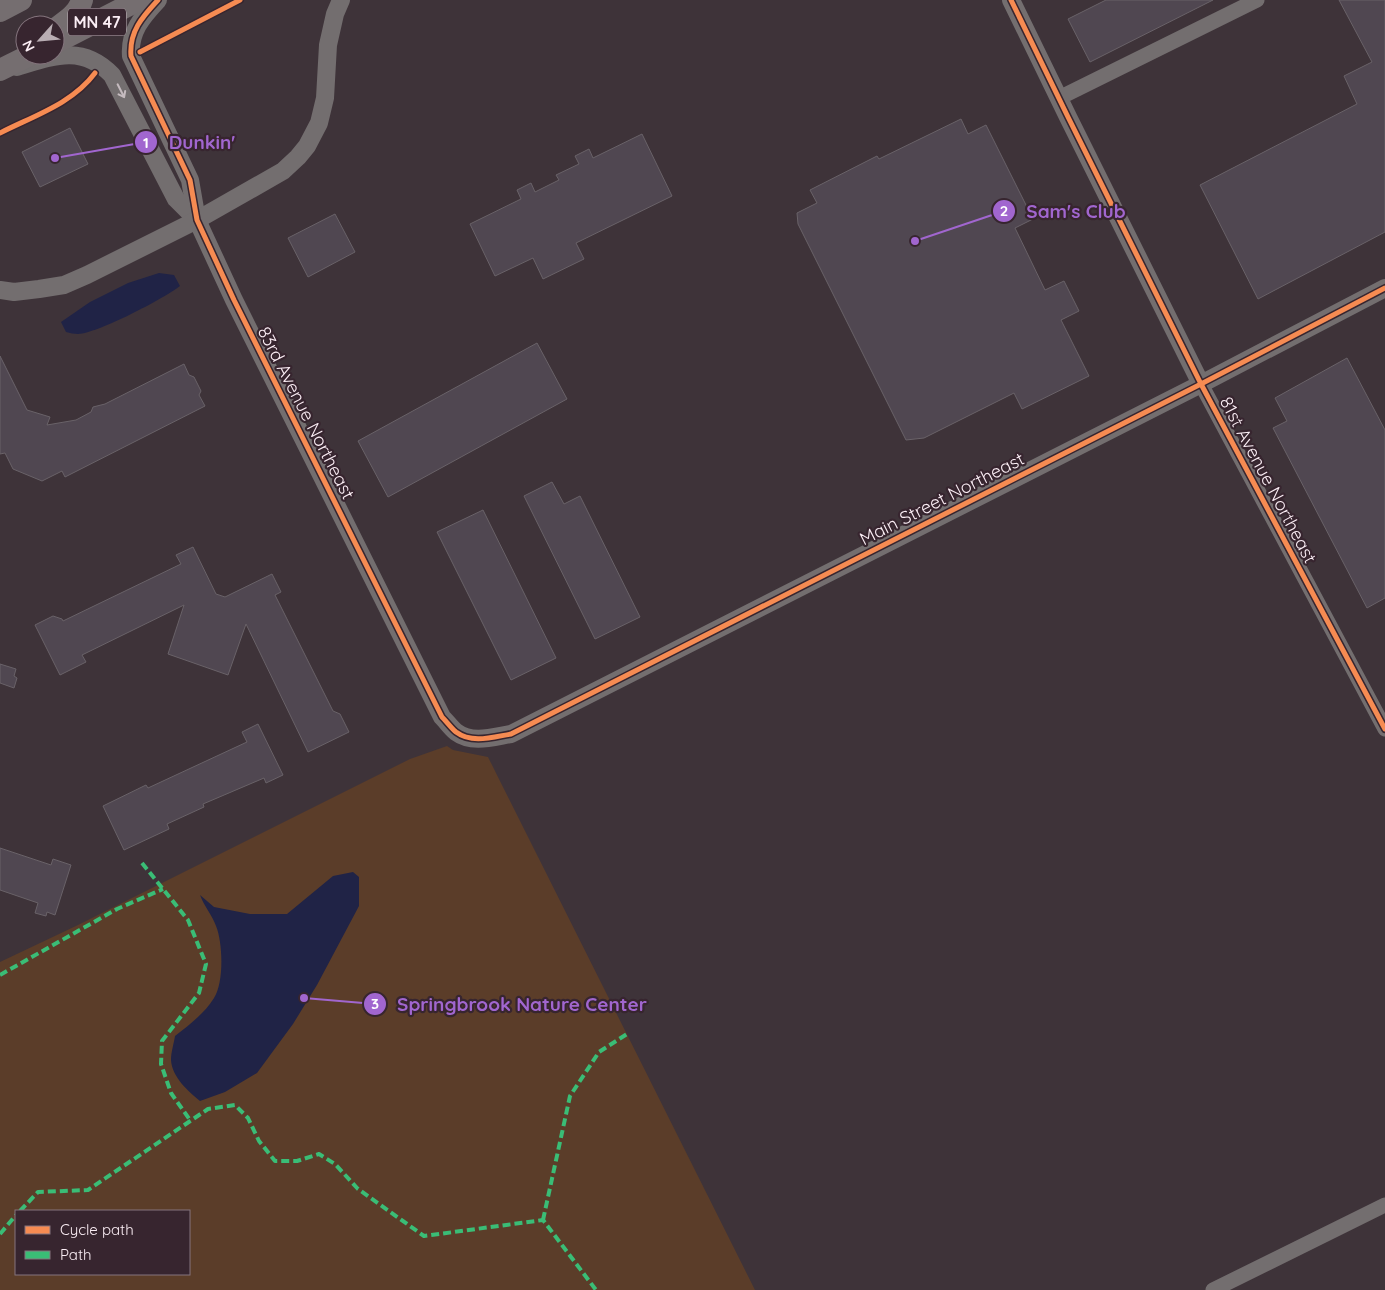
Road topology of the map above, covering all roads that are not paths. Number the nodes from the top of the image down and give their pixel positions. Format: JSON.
{"nodes":[{"id":1,"x":21,"y":0,"type":"edge"},
{"id":2,"x":82,"y":0,"type":"edge"},
{"id":3,"x":139,"y":0,"type":"edge"},
{"id":4,"x":158,"y":0,"type":"edge"},
{"id":5,"x":341,"y":0,"type":"edge"},
{"id":6,"x":1011,"y":0,"type":"edge"},
{"id":7,"x":1257,"y":0,"type":"edge"},
{"id":8,"x":0,"y":11,"type":"edge"},
{"id":9,"x":65,"y":21,"type":"edge"},
{"id":10,"x":65,"y":38,"type":"edge"},
{"id":11,"x":15,"y":58,"type":"edge"},
{"id":12,"x":15,"y":62,"type":"edge"},
{"id":13,"x":0,"y":70,"type":"edge"},
{"id":14,"x":1059,"y":98,"type":"junction"},
{"id":15,"x":197,"y":220,"type":"junction"},
{"id":16,"x":1385,"y":288,"type":"edge"},
{"id":17,"x":0,"y":290,"type":"edge"},
{"id":18,"x":1201,"y":384,"type":"junction"},
{"id":19,"x":1385,"y":729,"type":"edge"},
{"id":20,"x":511,"y":734,"type":"joint"},
{"id":21,"x":1385,"y":1205,"type":"edge"},
{"id":22,"x":1213,"y":1290,"type":"edge"}],
"edges":[{"from":1,"to":8,"type":"main road"},
{"from":2,"to":9,"type":"main road"},
{"from":3,"to":10,"type":"main road","number":"MN 47"},
{"from":4,"to":15,"type":"street","name":"83rd Avenue Northeast"},
{"from":5,"to":15,"type":"street"},
{"from":6,"to":14,"type":"street","name":"81st Avenue Northeast"},
{"from":7,"to":14,"type":"street"},
{"from":11,"to":13,"type":"main road"},
{"from":12,"to":13,"type":"main road"},
{"from":13,"to":15,"type":"street","name":"83rd Avenue Northeast","one_way":true},
{"from":14,"to":18,"type":"street","name":"81st Avenue Northeast"},
{"from":15,"to":17,"type":"street"},
{"from":15,"to":20,"type":"street","name":"83rd Avenue Northeast"},
{"from":16,"to":18,"type":"street","name":"Main Street Northeast"},
{"from":18,"to":19,"type":"street","name":"81st Avenue Northeast"},
{"from":18,"to":20,"type":"street","name":"Main Street Northeast"},
{"from":21,"to":22,"type":"street"}]}
